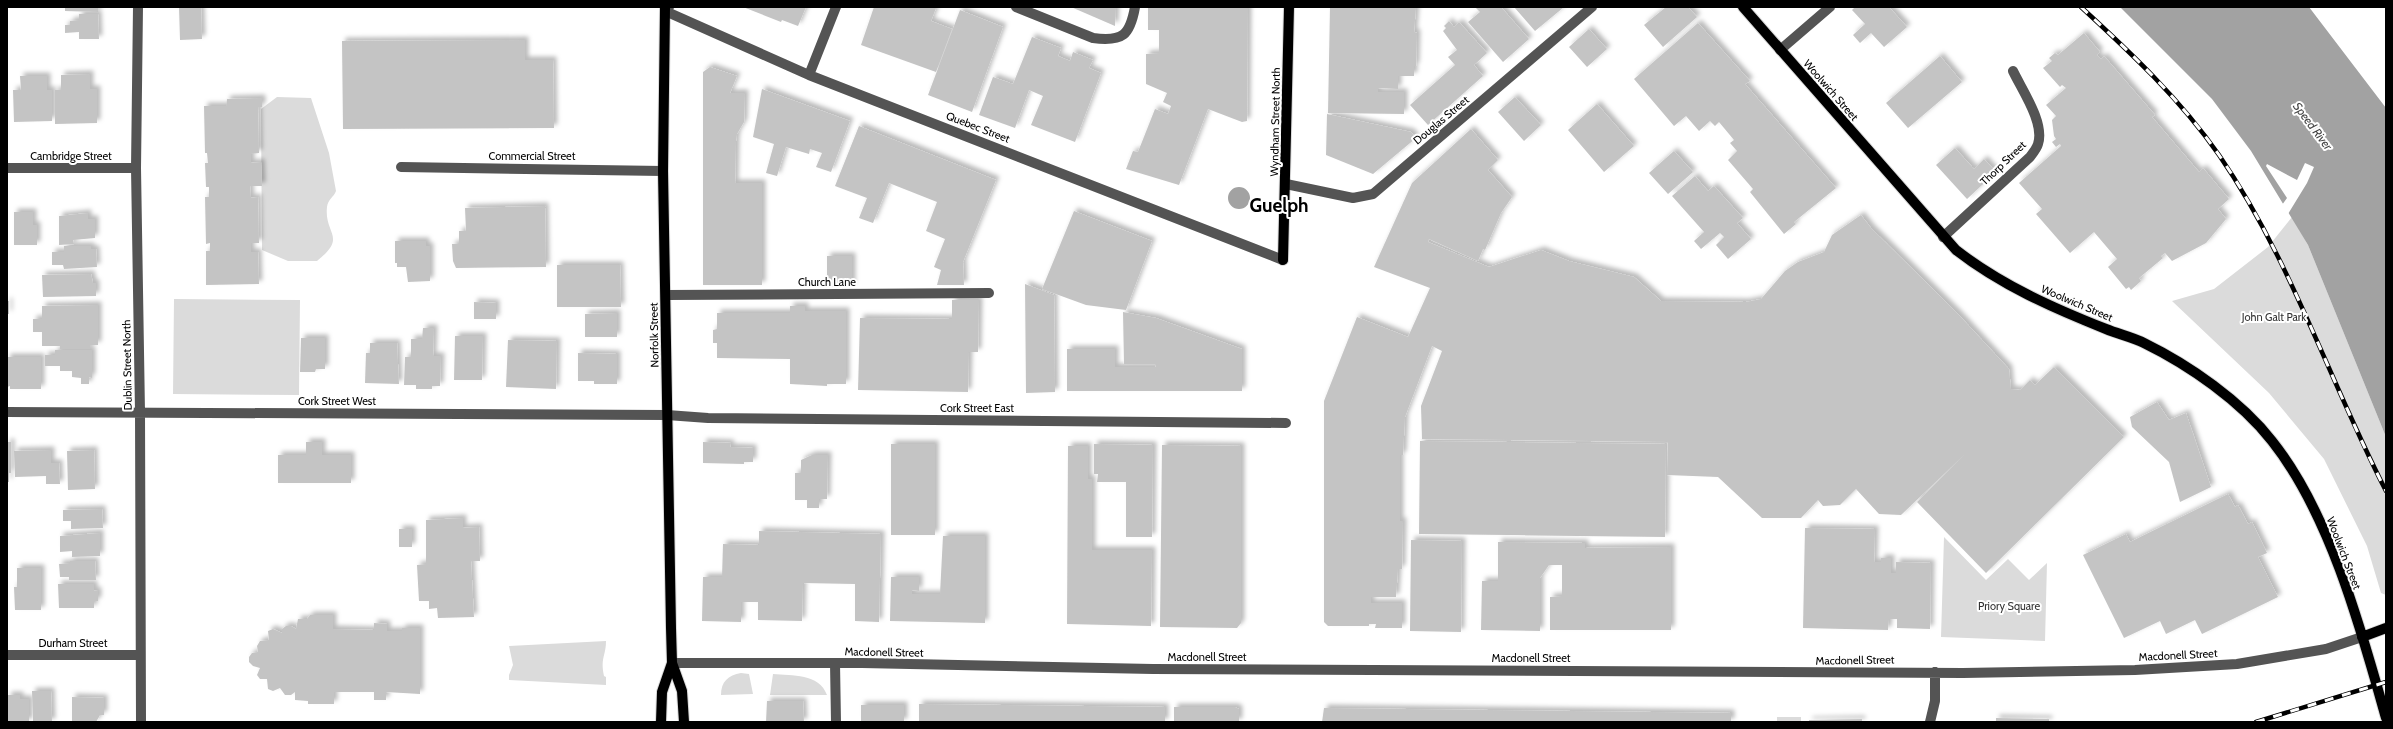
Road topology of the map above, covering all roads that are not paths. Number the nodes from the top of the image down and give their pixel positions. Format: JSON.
{"nodes":[{"id":1,"x":138,"y":7,"type":"edge"},
{"id":2,"x":836,"y":7,"type":"edge"},
{"id":3,"x":1016,"y":7,"type":"edge"},
{"id":4,"x":1134,"y":7,"type":"edge"},
{"id":5,"x":1289,"y":7,"type":"edge"},
{"id":6,"x":1592,"y":7,"type":"edge"},
{"id":7,"x":1743,"y":7,"type":"edge"},
{"id":8,"x":1830,"y":7,"type":"edge"},
{"id":9,"x":664,"y":8,"type":"edge"},
{"id":10,"x":1780,"y":50,"type":"junction"},
{"id":11,"x":2013,"y":71,"type":"dead end"},
{"id":12,"x":809,"y":75,"type":"junction"},
{"id":13,"x":401,"y":167,"type":"dead end"},
{"id":14,"x":7,"y":168,"type":"edge"},
{"id":15,"x":136,"y":168,"type":"junction"},
{"id":16,"x":663,"y":171,"type":"junction"},
{"id":17,"x":1286,"y":184,"type":"junction"},
{"id":18,"x":1943,"y":236,"type":"junction"},
{"id":19,"x":1283,"y":260,"type":"joint"},
{"id":20,"x":989,"y":293,"type":"dead end"},
{"id":21,"x":666,"y":295,"type":"junction"},
{"id":22,"x":7,"y":412,"type":"edge"},
{"id":23,"x":140,"y":412,"type":"junction"},
{"id":24,"x":667,"y":415,"type":"junction"},
{"id":25,"x":1286,"y":423,"type":"dead end"},
{"id":26,"x":2386,"y":628,"type":"edge"},
{"id":27,"x":2362,"y":637,"type":"junction"},
{"id":28,"x":7,"y":655,"type":"edge"},
{"id":29,"x":140,"y":655,"type":"junction"},
{"id":30,"x":672,"y":663,"type":"junction"},
{"id":31,"x":835,"y":663,"type":"junction"},
{"id":32,"x":1936,"y":672,"type":"junction"},
{"id":33,"x":2386,"y":718,"type":"edge"},
{"id":34,"x":141,"y":722,"type":"edge"},
{"id":35,"x":661,"y":722,"type":"edge"},
{"id":36,"x":684,"y":722,"type":"edge"},
{"id":37,"x":836,"y":722,"type":"edge"},
{"id":38,"x":1930,"y":722,"type":"edge"}],
"edges":[{"from":1,"to":15,"type":"street","name":"Dublin Street North"},
{"from":2,"to":12,"type":"street"},
{"from":3,"to":4,"type":"street"},
{"from":5,"to":17,"type":"main road","name":"Wyndham Street North"},
{"from":6,"to":17,"type":"street","name":"Douglas Street"},
{"from":7,"to":10,"type":"main road","name":"Woolwich Street"},
{"from":8,"to":10,"type":"street"},
{"from":9,"to":12,"type":"street","name":"Quebec Street"},
{"from":9,"to":16,"type":"main road","name":"Norfolk Street"},
{"from":10,"to":18,"type":"main road","name":"Woolwich Street"},
{"from":11,"to":18,"type":"street","name":"Thorp Street"},
{"from":12,"to":19,"type":"street","name":"Quebec Street"},
{"from":13,"to":16,"type":"street","name":"Commercial Street"},
{"from":14,"to":15,"type":"street","name":"Cambridge Street"},
{"from":15,"to":23,"type":"street","name":"Dublin Street North"},
{"from":16,"to":21,"type":"main road","name":"Norfolk Street"},
{"from":17,"to":19,"type":"main road","name":"Wyndham Street North"},
{"from":18,"to":27,"type":"main road","name":"Woolwich Street"},
{"from":20,"to":21,"type":"street","name":"Church Lane"},
{"from":21,"to":24,"type":"main road","name":"Norfolk Street"},
{"from":22,"to":23,"type":"street","name":"Cork Street West"},
{"from":23,"to":24,"type":"street","name":"Cork Street West"},
{"from":23,"to":29,"type":"street","name":"Dublin Street North"},
{"from":24,"to":25,"type":"street","name":"Cork Street East"},
{"from":24,"to":30,"type":"main road","name":"Norfolk Street"},
{"from":26,"to":27,"type":"main road","name":"Macdonell Street"},
{"from":27,"to":32,"type":"street","name":"Macdonell Street"},
{"from":27,"to":33,"type":"main road","name":"Woolwich Street"},
{"from":28,"to":29,"type":"street","name":"Durham Street"},
{"from":29,"to":34,"type":"street","name":"Dublin Street North"},
{"from":30,"to":31,"type":"street","name":"Macdonell Street"},
{"from":30,"to":35,"type":"main road","name":"Norfolk Street"},
{"from":30,"to":36,"type":"main road","name":"Norfolk Street"},
{"from":31,"to":32,"type":"street","name":"Macdonell Street"},
{"from":31,"to":37,"type":"street"},
{"from":32,"to":38,"type":"street"}]}
